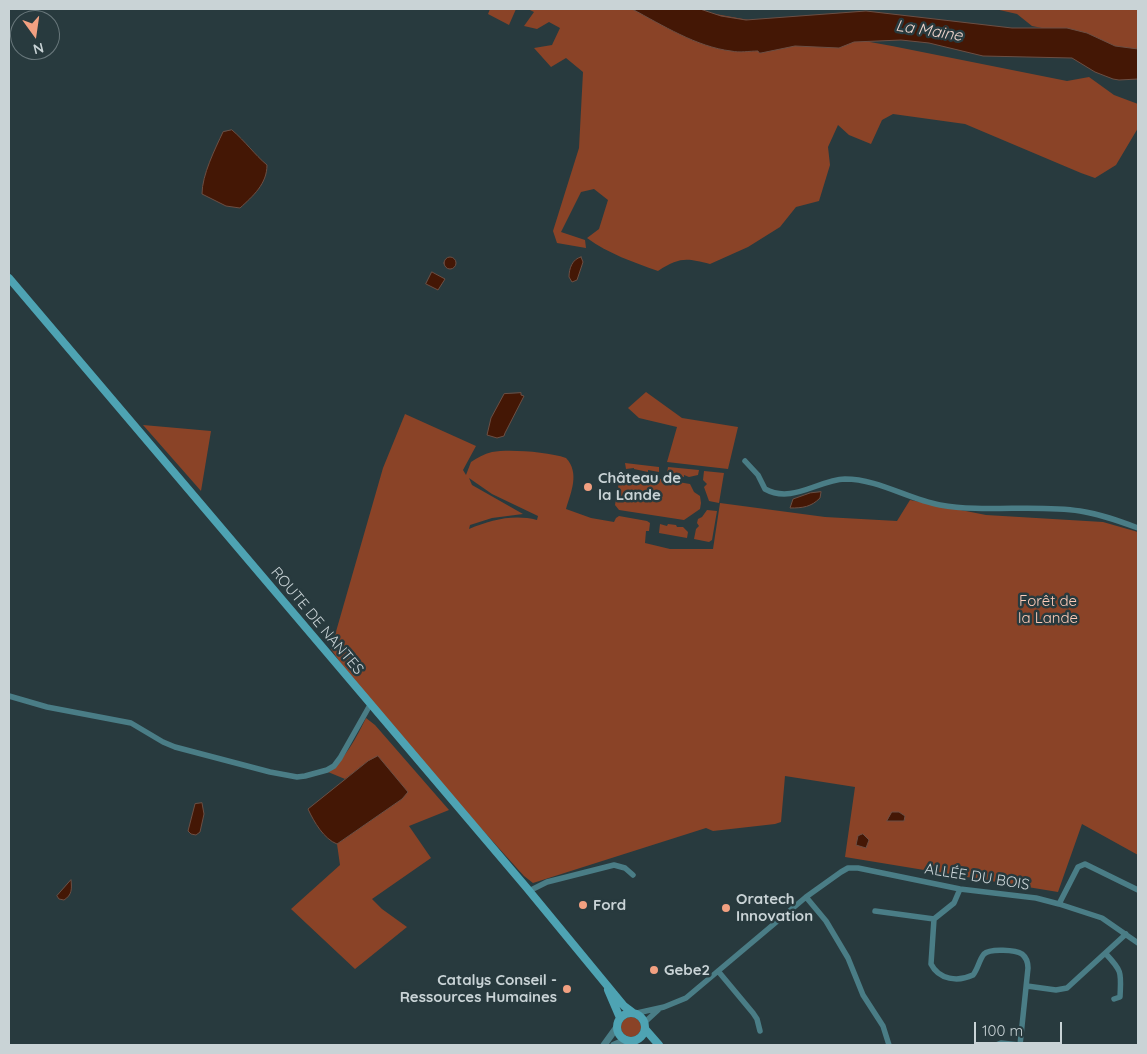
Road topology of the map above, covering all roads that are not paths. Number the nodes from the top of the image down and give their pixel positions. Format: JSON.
{"nodes":[{"id":1,"x":9,"y":278,"type":"edge"},
{"id":2,"x":745,"y":461,"type":"dead end"},
{"id":3,"x":1138,"y":528,"type":"edge"},
{"id":4,"x":9,"y":696,"type":"edge"},
{"id":5,"x":370,"y":705,"type":"junction"},
{"id":6,"x":633,"y":875,"type":"dead end"},
{"id":7,"x":960,"y":889,"type":"junction"},
{"id":8,"x":1138,"y":890,"type":"edge"},
{"id":9,"x":529,"y":891,"type":"junction"},
{"id":10,"x":809,"y":895,"type":"junction"},
{"id":11,"x":1059,"y":904,"type":"junction"},
{"id":12,"x":875,"y":911,"type":"dead end"},
{"id":13,"x":934,"y":919,"type":"junction"},
{"id":14,"x":1126,"y":934,"type":"junction"},
{"id":15,"x":1138,"y":943,"type":"edge"},
{"id":16,"x":1106,"y":954,"type":"junction"},
{"id":17,"x":718,"y":971,"type":"junction"},
{"id":18,"x":605,"y":982,"type":"junction"},
{"id":19,"x":1027,"y":986,"type":"junction"},
{"id":20,"x":1114,"y":999,"type":"dead end"},
{"id":21,"x":664,"y":1006,"type":"junction"},
{"id":22,"x":634,"y":1013,"type":"junction"},
{"id":23,"x":620,"y":1018,"type":"junction"},
{"id":24,"x":645,"y":1025,"type":"junction"},
{"id":25,"x":617,"y":1028,"type":"junction"},
{"id":26,"x":760,"y":1031,"type":"dead end"},
{"id":27,"x":639,"y":1038,"type":"junction"},
{"id":28,"x":626,"y":1040,"type":"junction"},
{"id":29,"x":604,"y":1045,"type":"edge"},
{"id":30,"x":614,"y":1045,"type":"edge"},
{"id":31,"x":655,"y":1045,"type":"edge"},
{"id":32,"x":659,"y":1045,"type":"edge"},
{"id":33,"x":889,"y":1045,"type":"edge"},
{"id":34,"x":996,"y":1045,"type":"edge"},
{"id":35,"x":1020,"y":1045,"type":"edge"}],
"edges":[{"from":1,"to":5,"type":"main road","name":"ROUTE DE NANTES"},
{"from":2,"to":3,"type":"street"},
{"from":4,"to":5,"type":"street"},
{"from":5,"to":9,"type":"main road","name":"ROUTE DE NANTES"},
{"from":6,"to":9,"type":"street"},
{"from":7,"to":10,"type":"street","name":"ALLÉE DU BOIS"},
{"from":7,"to":11,"type":"street","name":"ALLÉE DU BOIS"},
{"from":7,"to":13,"type":"street"},
{"from":8,"to":11,"type":"street"},
{"from":9,"to":18,"type":"main road","name":"ROUTE DE NANTES"},
{"from":10,"to":17,"type":"street","name":"ALLÉE DU BOIS"},
{"from":10,"to":33,"type":"street"},
{"from":11,"to":14,"type":"street","name":"ALLÉE DU BOIS"},
{"from":12,"to":13,"type":"street"},
{"from":13,"to":19,"type":"street"},
{"from":14,"to":15,"type":"street","name":"ALLÉE DU BOIS"},
{"from":14,"to":16,"type":"street"},
{"from":16,"to":19,"type":"street"},
{"from":16,"to":20,"type":"street"},
{"from":17,"to":21,"type":"street","name":"ALLÉE DU BOIS"},
{"from":17,"to":26,"type":"street"},
{"from":18,"to":22,"type":"main road","name":"ROUTE DE NANTES"},
{"from":18,"to":23,"type":"main road","name":"ROUTE DE NANTES"},
{"from":19,"to":35,"type":"street"},
{"from":21,"to":22,"type":"street"},
{"from":21,"to":24,"type":"street"},
{"from":22,"to":23,"type":"main road"},
{"from":22,"to":24,"type":"main road"},
{"from":23,"to":25,"type":"main road"},
{"from":24,"to":27,"type":"main road"},
{"from":24,"to":32,"type":"main road"},
{"from":25,"to":28,"type":"main road"},
{"from":25,"to":29,"type":"street"},
{"from":27,"to":28,"type":"main road"},
{"from":27,"to":31,"type":"main road"},
{"from":28,"to":30,"type":"street"},
{"from":34,"to":35,"type":"street"}]}
